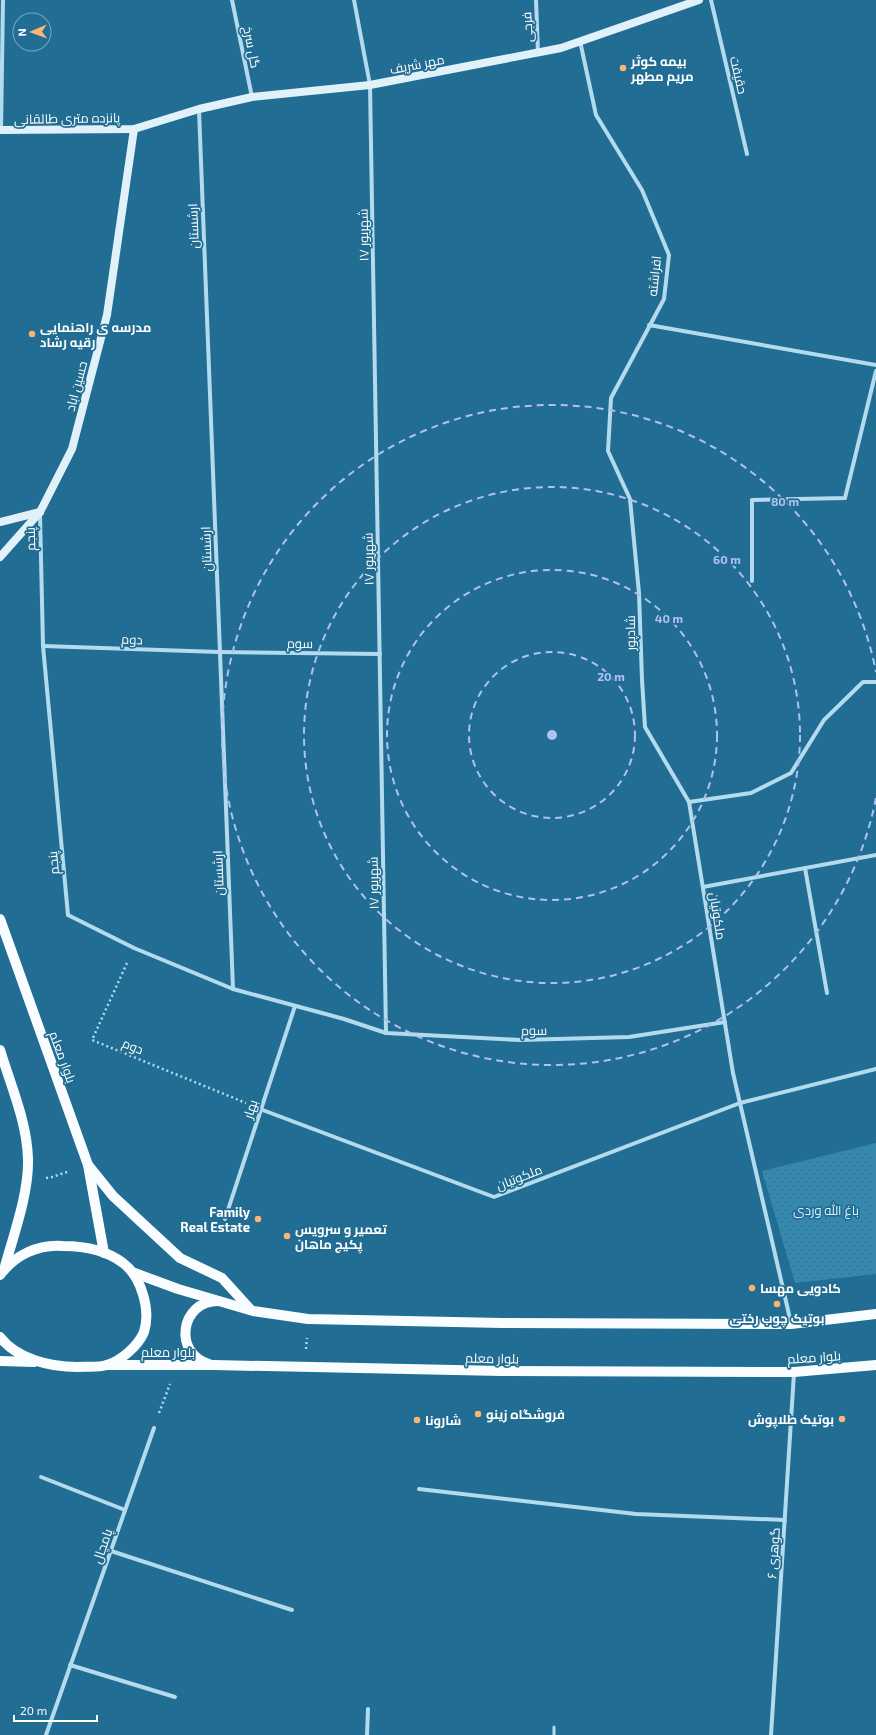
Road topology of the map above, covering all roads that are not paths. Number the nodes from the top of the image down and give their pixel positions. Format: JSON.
{"nodes":[{"id":1,"x":2,"y":0,"type":"edge"},
{"id":2,"x":232,"y":0,"type":"edge"},
{"id":3,"x":354,"y":0,"type":"edge"},
{"id":4,"x":536,"y":0,"type":"edge"},
{"id":5,"x":700,"y":0,"type":"edge"},
{"id":6,"x":711,"y":0,"type":"edge"},
{"id":7,"x":579,"y":40,"type":"junction"},
{"id":8,"x":538,"y":53,"type":"junction"},
{"id":9,"x":370,"y":85,"type":"junction"},
{"id":10,"x":252,"y":97,"type":"junction"},
{"id":11,"x":199,"y":109,"type":"junction"},
{"id":12,"x":134,"y":129,"type":"junction"},
{"id":13,"x":0,"y":130,"type":"edge"},
{"id":14,"x":747,"y":154,"type":"dead end"},
{"id":15,"x":649,"y":325,"type":"junction"},
{"id":16,"x":876,"y":365,"type":"edge"},
{"id":17,"x":876,"y":371,"type":"edge"},
{"id":18,"x":40,"y":512,"type":"junction"},
{"id":19,"x":0,"y":522,"type":"edge"},
{"id":20,"x":0,"y":558,"type":"edge"},
{"id":21,"x":752,"y":581,"type":"dead end"},
{"id":22,"x":43,"y":646,"type":"junction"},
{"id":23,"x":220,"y":652,"type":"junction"},
{"id":24,"x":380,"y":654,"type":"junction"},
{"id":25,"x":876,"y":682,"type":"edge"},
{"id":26,"x":689,"y":802,"type":"junction"},
{"id":27,"x":876,"y":855,"type":"edge"},
{"id":28,"x":805,"y":868,"type":"junction"},
{"id":29,"x":703,"y":887,"type":"junction"},
{"id":30,"x":0,"y":919,"type":"edge"},
{"id":31,"x":233,"y":989,"type":"junction"},
{"id":32,"x":827,"y":993,"type":"dead end"},
{"id":33,"x":295,"y":1006,"type":"junction"},
{"id":34,"x":344,"y":1019,"type":"joint"},
{"id":35,"x":725,"y":1022,"type":"junction"},
{"id":36,"x":386,"y":1033,"type":"junction"},
{"id":37,"x":0,"y":1050,"type":"edge"},
{"id":38,"x":876,"y":1069,"type":"edge"},
{"id":39,"x":740,"y":1103,"type":"junction"},
{"id":40,"x":260,"y":1108,"type":"junction"},
{"id":41,"x":88,"y":1165,"type":"junction"},
{"id":42,"x":226,"y":1219,"type":"dead end"},
{"id":43,"x":104,"y":1252,"type":"junction"},
{"id":44,"x":2,"y":1272,"type":"edge"},
{"id":45,"x":132,"y":1272,"type":"junction"},
{"id":46,"x":222,"y":1301,"type":"junction"},
{"id":47,"x":253,"y":1311,"type":"junction"},
{"id":48,"x":876,"y":1314,"type":"edge"},
{"id":49,"x":791,"y":1324,"type":"junction"},
{"id":50,"x":0,"y":1337,"type":"edge"},
{"id":51,"x":0,"y":1361,"type":"edge"},
{"id":52,"x":39,"y":1362,"type":"junction"},
{"id":53,"x":107,"y":1365,"type":"junction"},
{"id":54,"x":214,"y":1365,"type":"junction"},
{"id":55,"x":876,"y":1365,"type":"edge"},
{"id":56,"x":794,"y":1372,"type":"junction"},
{"id":57,"x":154,"y":1428,"type":"road end"},
{"id":58,"x":41,"y":1477,"type":"dead end"},
{"id":59,"x":419,"y":1489,"type":"dead end"},
{"id":60,"x":125,"y":1510,"type":"junction"},
{"id":61,"x":785,"y":1520,"type":"junction"},
{"id":62,"x":111,"y":1551,"type":"junction"},
{"id":63,"x":292,"y":1610,"type":"dead end"},
{"id":64,"x":70,"y":1665,"type":"junction"},
{"id":65,"x":175,"y":1697,"type":"dead end"},
{"id":66,"x":368,"y":1709,"type":"dead end"},
{"id":67,"x":554,"y":1727,"type":"dead end"},
{"id":68,"x":46,"y":1735,"type":"edge"},
{"id":69,"x":367,"y":1735,"type":"edge"},
{"id":70,"x":554,"y":1735,"type":"edge"},
{"id":71,"x":771,"y":1735,"type":"edge"}],
"edges":[{"from":1,"to":13,"type":"street"},
{"from":2,"to":10,"type":"street","name":"گل سرخ"},
{"from":3,"to":9,"type":"street","name":"۱۷ شهریور"},
{"from":4,"to":8,"type":"street","name":"فرجی"},
{"from":5,"to":7,"type":"street","name":"مهر شریف"},
{"from":6,"to":14,"type":"street","name":"حقیقت"},
{"from":7,"to":8,"type":"street","name":"مهر شریف"},
{"from":7,"to":15,"type":"street","name":"افراشته"},
{"from":8,"to":9,"type":"street","name":"مهر شریف"},
{"from":9,"to":10,"type":"street","name":"مهر شریف"},
{"from":9,"to":24,"type":"street","name":"۱۷ شهریور"},
{"from":10,"to":11,"type":"street","name":"مهر شریف"},
{"from":11,"to":12,"type":"street","name":"مهر شریف"},
{"from":11,"to":23,"type":"street","name":"ارشستان"},
{"from":12,"to":13,"type":"street","name":"پانزده متری طالقانی"},
{"from":12,"to":18,"type":"street","name":"حسین اباد"},
{"from":15,"to":16,"type":"street"},
{"from":15,"to":26,"type":"street","name":"شادپور"},
{"from":17,"to":21,"type":"street"},
{"from":18,"to":19,"type":"street"},
{"from":18,"to":20,"type":"street","name":"حسین اباد"},
{"from":18,"to":22,"type":"street","name":"پنجم"},
{"from":22,"to":23,"type":"street","name":"دوم"},
{"from":22,"to":31,"type":"street","name":"پنجم"},
{"from":23,"to":24,"type":"street","name":"سوم"},
{"from":23,"to":31,"type":"street","name":"ارشستان"},
{"from":24,"to":36,"type":"street","name":"۱۷ شهریور"},
{"from":25,"to":26,"type":"street"},
{"from":26,"to":29,"type":"street","name":"ملکوتیان"},
{"from":27,"to":28,"type":"street"},
{"from":28,"to":29,"type":"street"},
{"from":28,"to":32,"type":"street"},
{"from":29,"to":35,"type":"street","name":"ملکوتیان"},
{"from":30,"to":41,"type":"main road","name":"بلوار معلم"},
{"from":31,"to":33,"type":"street","name":"پنجم"},
{"from":33,"to":34,"type":"street","name":"پنجم"},
{"from":33,"to":40,"type":"street","name":"بهار"},
{"from":34,"to":36,"type":"street","name":"سوم"},
{"from":35,"to":36,"type":"street","name":"سوم"},
{"from":35,"to":39,"type":"street","name":"ملکوتیان"},
{"from":37,"to":44,"type":"main road"},
{"from":38,"to":39,"type":"street","name":"ملکوتیان"},
{"from":39,"to":40,"type":"street","name":"ملکوتیان"},
{"from":39,"to":49,"type":"street","name":"ملکوتیان"},
{"from":40,"to":42,"type":"street","name":"بهار"},
{"from":41,"to":43,"type":"main road","name":"بلوار معلم"},
{"from":41,"to":47,"type":"main road"},
{"from":43,"to":44,"type":"main road"},
{"from":43,"to":45,"type":"main road"},
{"from":45,"to":46,"type":"main road"},
{"from":45,"to":53,"type":"main road"},
{"from":46,"to":47,"type":"main road"},
{"from":46,"to":54,"type":"main road"},
{"from":47,"to":49,"type":"main road"},
{"from":48,"to":49,"type":"main road"},
{"from":50,"to":52,"type":"main road"},
{"from":51,"to":52,"type":"main road"},
{"from":52,"to":53,"type":"main road","name":"بلوار معلم"},
{"from":53,"to":54,"type":"main road","name":"بلوار معلم"},
{"from":54,"to":56,"type":"main road","name":"بلوار معلم"},
{"from":55,"to":56,"type":"main road","name":"بلوار معلم"},
{"from":56,"to":61,"type":"street","name":"گوهری ۶"},
{"from":57,"to":60,"type":"street","name":"پامچال"},
{"from":58,"to":60,"type":"street"},
{"from":59,"to":61,"type":"street"},
{"from":60,"to":62,"type":"street","name":"پامچال"},
{"from":61,"to":71,"type":"street","name":"گوهری ۶"},
{"from":62,"to":63,"type":"street"},
{"from":62,"to":64,"type":"street","name":"پامچال"},
{"from":64,"to":65,"type":"street"},
{"from":64,"to":68,"type":"street","name":"پامچال"},
{"from":66,"to":69,"type":"street"},
{"from":67,"to":70,"type":"lane"}]}
